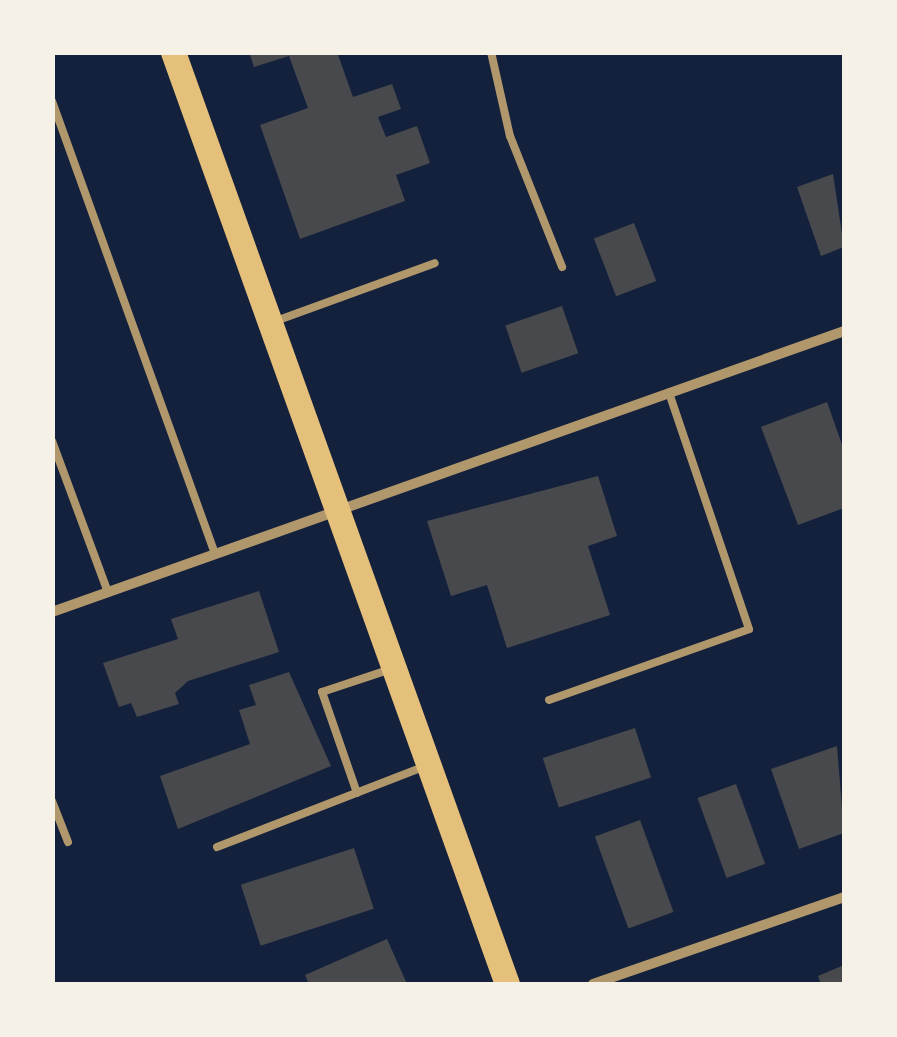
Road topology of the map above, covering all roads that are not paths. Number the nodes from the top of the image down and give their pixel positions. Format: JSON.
{"nodes":[{"id":1,"x":173,"y":52,"type":"edge"},
{"id":2,"x":491,"y":52,"type":"edge"},
{"id":3,"x":52,"y":102,"type":"edge"},
{"id":4,"x":436,"y":263,"type":"dead end"},
{"id":5,"x":562,"y":267,"type":"dead end"},
{"id":6,"x":268,"y":324,"type":"junction"},
{"id":7,"x":844,"y":331,"type":"edge"},
{"id":8,"x":670,"y":392,"type":"junction"},
{"id":9,"x":52,"y":441,"type":"edge"},
{"id":10,"x":334,"y":510,"type":"junction"},
{"id":11,"x":215,"y":553,"type":"junction"},
{"id":12,"x":108,"y":592,"type":"junction"},
{"id":13,"x":52,"y":612,"type":"edge"},
{"id":14,"x":392,"y":669,"type":"junction"},
{"id":15,"x":549,"y":700,"type":"dead end"},
{"id":16,"x":427,"y":765,"type":"junction"},
{"id":17,"x":356,"y":793,"type":"junction"},
{"id":18,"x":52,"y":801,"type":"edge"},
{"id":19,"x":68,"y":842,"type":"dead end"},
{"id":20,"x":216,"y":847,"type":"dead end"},
{"id":21,"x":844,"y":897,"type":"edge"},
{"id":22,"x":506,"y":984,"type":"edge"},
{"id":23,"x":593,"y":984,"type":"edge"}],
"edges":[{"from":1,"to":6,"type":"main road"},
{"from":2,"to":5,"type":"lane"},
{"from":3,"to":11,"type":"lane"},
{"from":4,"to":6,"type":"lane"},
{"from":6,"to":10,"type":"main road"},
{"from":7,"to":8,"type":"street"},
{"from":8,"to":10,"type":"street"},
{"from":8,"to":15,"type":"lane"},
{"from":9,"to":12,"type":"lane"},
{"from":10,"to":11,"type":"street"},
{"from":10,"to":14,"type":"main road"},
{"from":11,"to":12,"type":"street"},
{"from":12,"to":13,"type":"street"},
{"from":14,"to":16,"type":"main road"},
{"from":14,"to":17,"type":"lane"},
{"from":16,"to":17,"type":"lane"},
{"from":16,"to":22,"type":"main road"},
{"from":17,"to":20,"type":"lane"},
{"from":18,"to":19,"type":"lane"},
{"from":21,"to":23,"type":"street"}]}
